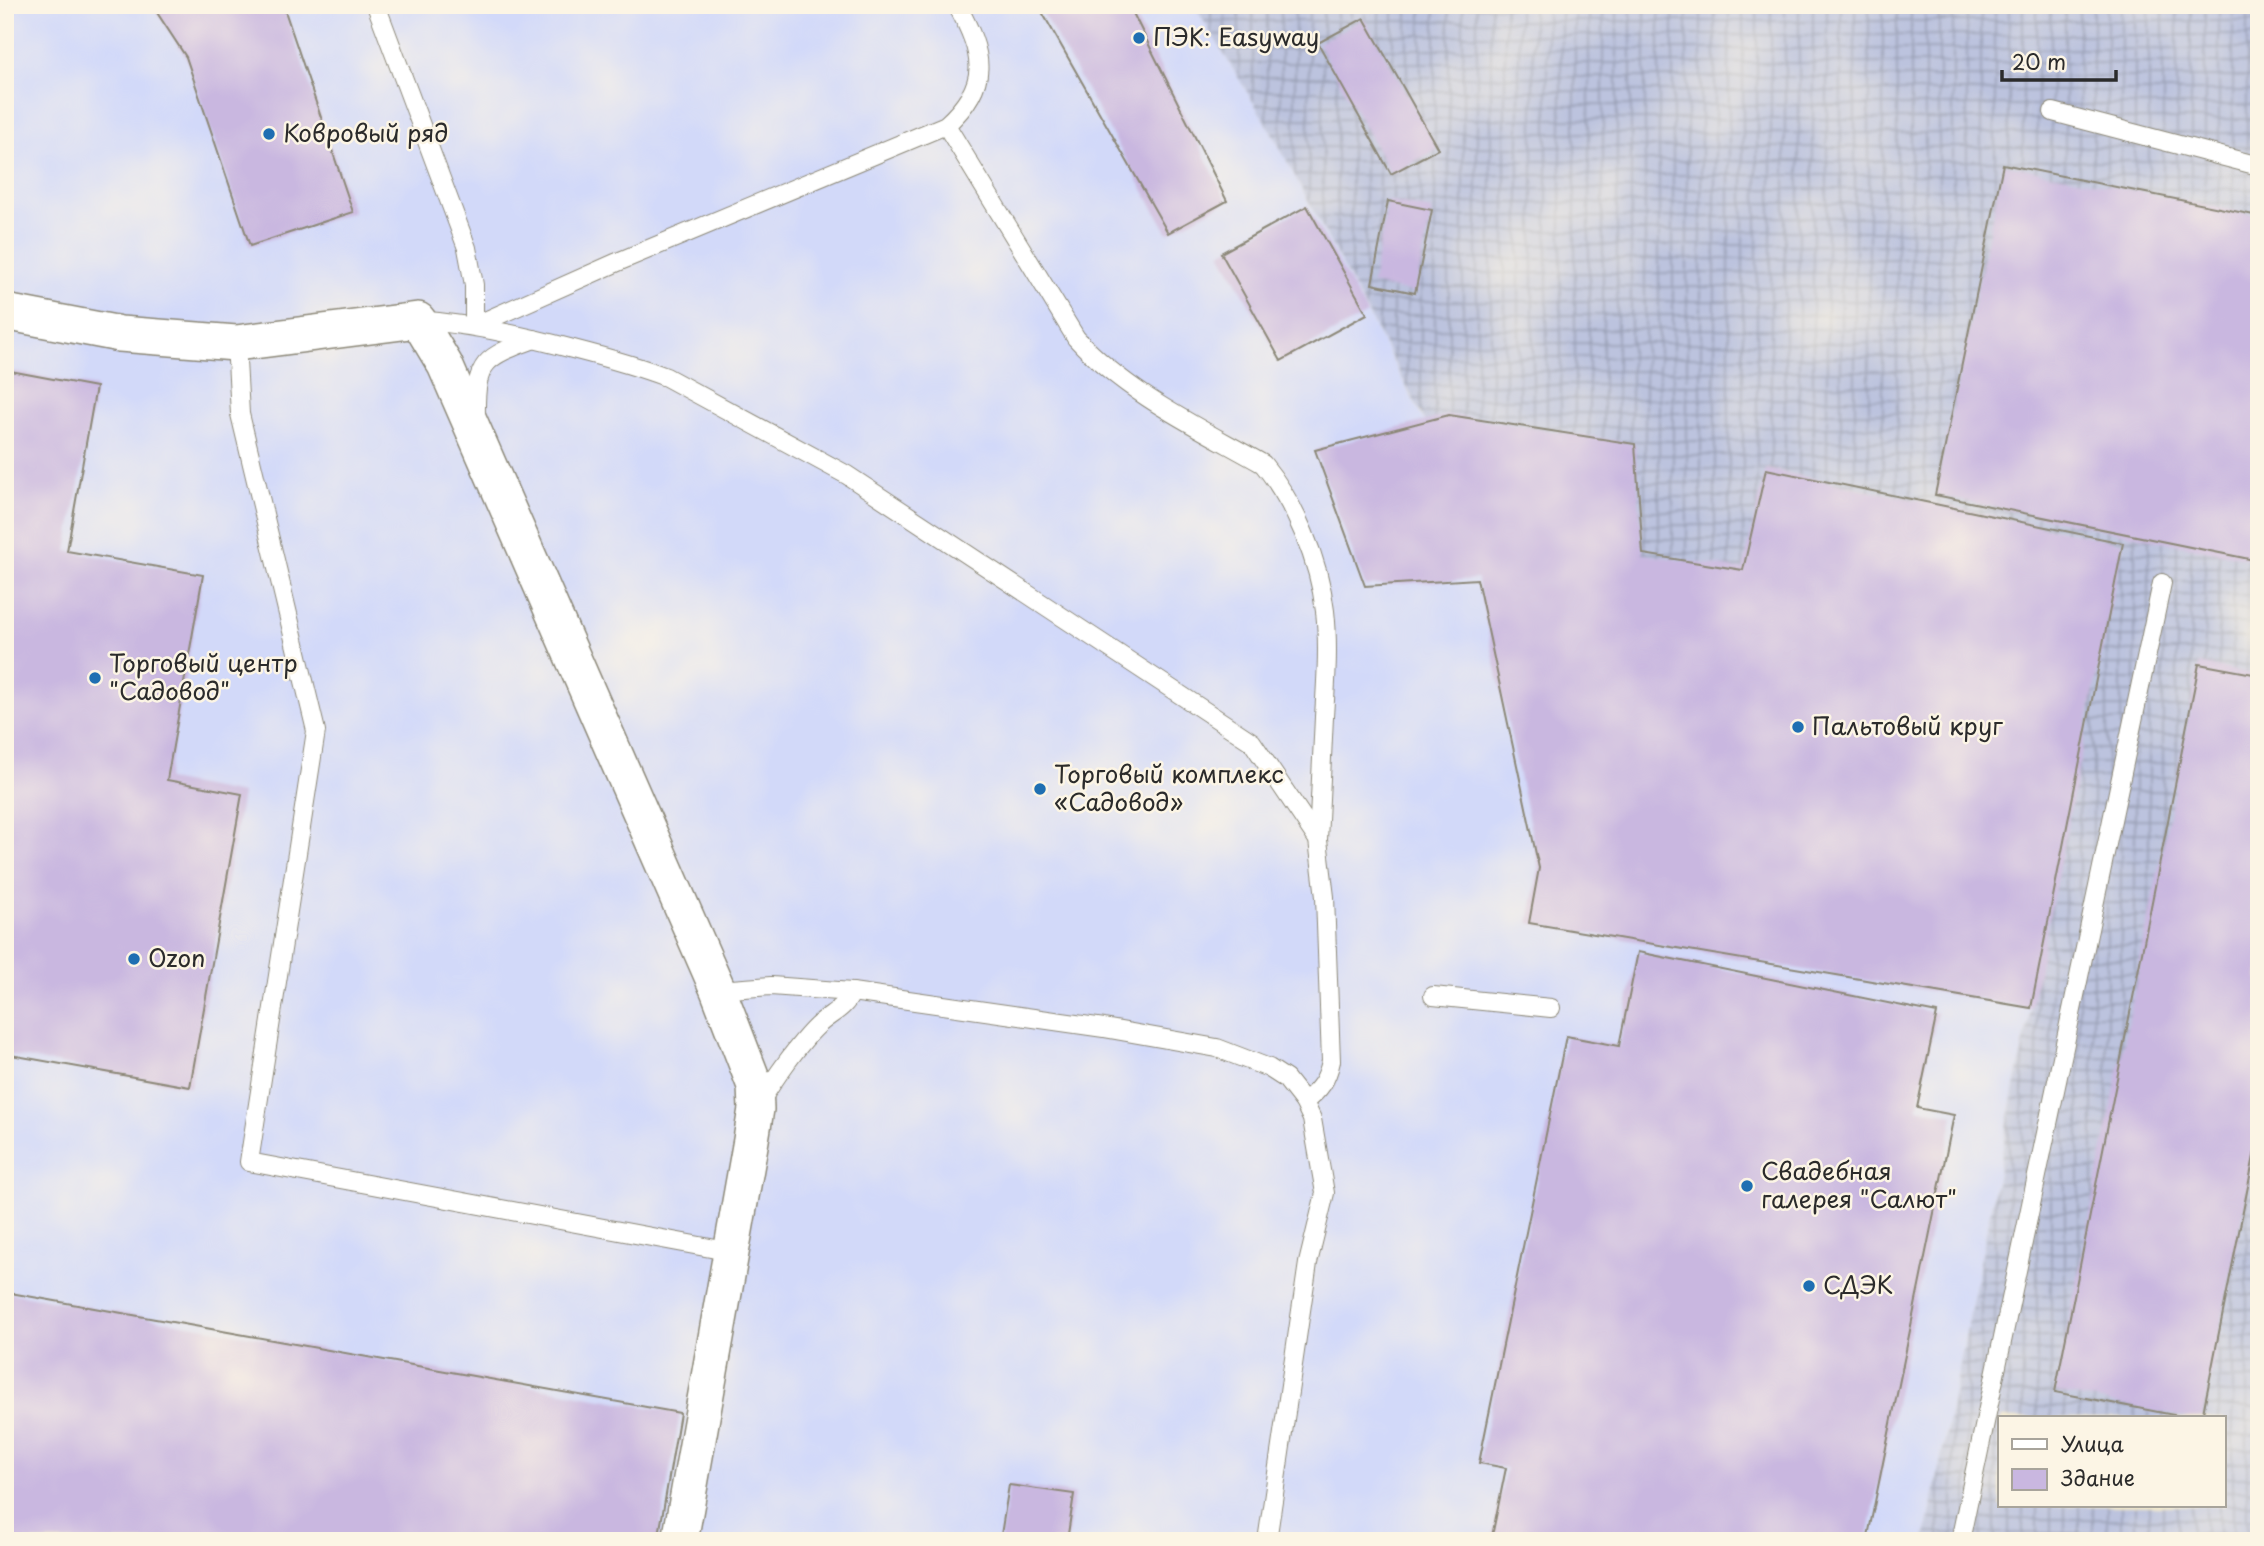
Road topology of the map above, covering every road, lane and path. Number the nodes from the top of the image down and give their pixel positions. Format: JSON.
{"nodes":[{"id":1,"x":376,"y":5,"type":"edge"},
{"id":2,"x":957,"y":5,"type":"edge"},
{"id":3,"x":2053,"y":112,"type":"dead end"},
{"id":4,"x":946,"y":125,"type":"junction"},
{"id":5,"x":2259,"y":166,"type":"edge"},
{"id":6,"x":5,"y":312,"type":"edge"},
{"id":7,"x":418,"y":320,"type":"junction"},
{"id":8,"x":474,"y":326,"type":"junction"},
{"id":9,"x":534,"y":339,"type":"junction"},
{"id":10,"x":236,"y":343,"type":"junction"},
{"id":11,"x":476,"y":437,"type":"junction"},
{"id":12,"x":2162,"y":583,"type":"dead end"},
{"id":13,"x":1318,"y":840,"type":"junction"},
{"id":14,"x":718,"y":990,"type":"junction"},
{"id":15,"x":852,"y":992,"type":"junction"},
{"id":16,"x":1433,"y":996,"type":"dead end"},
{"id":17,"x":1551,"y":1008,"type":"dead end"},
{"id":18,"x":1304,"y":1102,"type":"junction"},
{"id":19,"x":756,"y":1109,"type":"junction"},
{"id":20,"x":732,"y":1252,"type":"junction"},
{"id":21,"x":680,"y":1541,"type":"edge"},
{"id":22,"x":1267,"y":1541,"type":"edge"},
{"id":23,"x":1960,"y":1541,"type":"edge"}],
"edges":[{"from":1,"to":8,"type":"lane"},
{"from":2,"to":4,"type":"lane"},
{"from":3,"to":5,"type":"lane"},
{"from":4,"to":8,"type":"lane"},
{"from":4,"to":13,"type":"lane"},
{"from":6,"to":10,"type":"street"},
{"from":7,"to":8,"type":"lane"},
{"from":7,"to":10,"type":"street"},
{"from":7,"to":11,"type":"street"},
{"from":8,"to":9,"type":"lane"},
{"from":9,"to":11,"type":"lane"},
{"from":9,"to":13,"type":"lane"},
{"from":10,"to":20,"type":"lane"},
{"from":11,"to":14,"type":"street"},
{"from":12,"to":23,"type":"lane"},
{"from":13,"to":18,"type":"lane"},
{"from":14,"to":15,"type":"lane"},
{"from":14,"to":19,"type":"street"},
{"from":15,"to":18,"type":"lane"},
{"from":15,"to":19,"type":"lane"},
{"from":16,"to":17,"type":"lane"},
{"from":18,"to":22,"type":"lane"},
{"from":19,"to":20,"type":"street"},
{"from":20,"to":21,"type":"street"}]}
